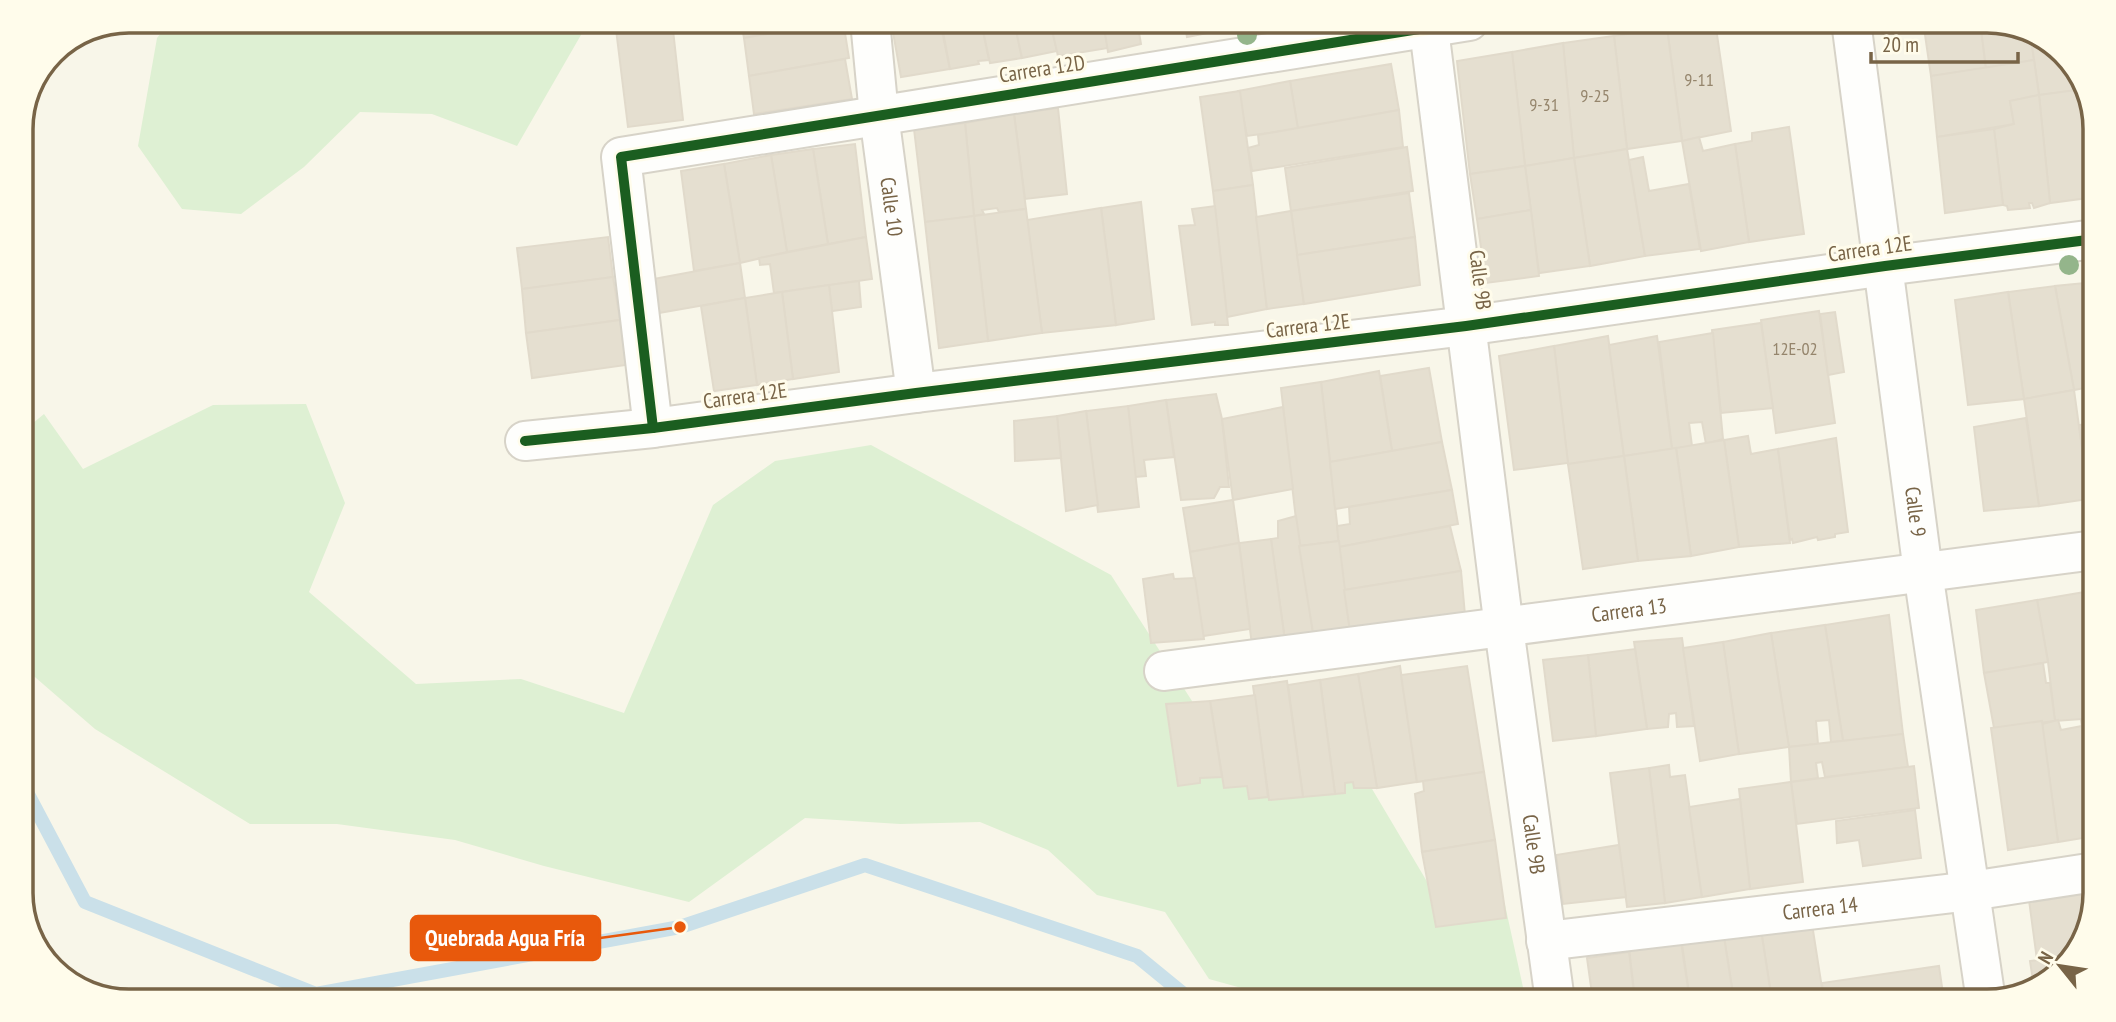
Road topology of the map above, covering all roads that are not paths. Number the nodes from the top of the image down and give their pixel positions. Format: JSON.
{"nodes":[{"id":1,"x":871,"y":33,"type":"edge"},
{"id":2,"x":1375,"y":33,"type":"edge"},
{"id":3,"x":1430,"y":33,"type":"edge"},
{"id":4,"x":1853,"y":33,"type":"edge"},
{"id":5,"x":879,"y":115,"type":"junction"},
{"id":6,"x":2083,"y":241,"type":"edge"},
{"id":7,"x":1885,"y":266,"type":"junction"},
{"id":8,"x":1466,"y":326,"type":"junction"},
{"id":9,"x":916,"y":393,"type":"junction"},
{"id":10,"x":653,"y":428,"type":"junction"},
{"id":11,"x":525,"y":441,"type":"dead end"},
{"id":12,"x":2083,"y":552,"type":"edge"},
{"id":13,"x":1923,"y":572,"type":"junction"},
{"id":14,"x":1504,"y":628,"type":"junction"},
{"id":15,"x":1164,"y":671,"type":"dead end"},
{"id":16,"x":2083,"y":874,"type":"edge"},
{"id":17,"x":1971,"y":891,"type":"junction"},
{"id":18,"x":1546,"y":940,"type":"junction"},
{"id":19,"x":1553,"y":989,"type":"edge"},
{"id":20,"x":1984,"y":989,"type":"edge"}],
"edges":[{"from":1,"to":5,"type":"street","name":"Calle 10"},
{"from":2,"to":5,"type":"street","name":"Carrera 12D"},
{"from":3,"to":8,"type":"street","name":"Calle 9B"},
{"from":4,"to":7,"type":"street","name":"Calle 9"},
{"from":5,"to":9,"type":"street","name":"Calle 10"},
{"from":5,"to":10,"type":"street","name":"Carrera 12D"},
{"from":6,"to":7,"type":"street","name":"Carrera 12E"},
{"from":7,"to":8,"type":"street","name":"Carrera 12E"},
{"from":7,"to":13,"type":"street","name":"Calle 9"},
{"from":8,"to":9,"type":"street","name":"Carrera 12E"},
{"from":8,"to":14,"type":"street","name":"Calle 9B"},
{"from":9,"to":10,"type":"street","name":"Carrera 12E"},
{"from":10,"to":11,"type":"street","name":"Carrera 12E"},
{"from":12,"to":13,"type":"street","name":"Carrera 13"},
{"from":13,"to":14,"type":"street","name":"Carrera 13"},
{"from":13,"to":17,"type":"street","name":"Calle 9"},
{"from":14,"to":15,"type":"street","name":"Carrera 13"},
{"from":14,"to":18,"type":"street","name":"Calle 9B"},
{"from":16,"to":17,"type":"street","name":"Carrera 14"},
{"from":17,"to":18,"type":"street","name":"Carrera 14"},
{"from":17,"to":20,"type":"street","name":"Calle 9"},
{"from":18,"to":19,"type":"street","name":"Calle 9B"}]}
